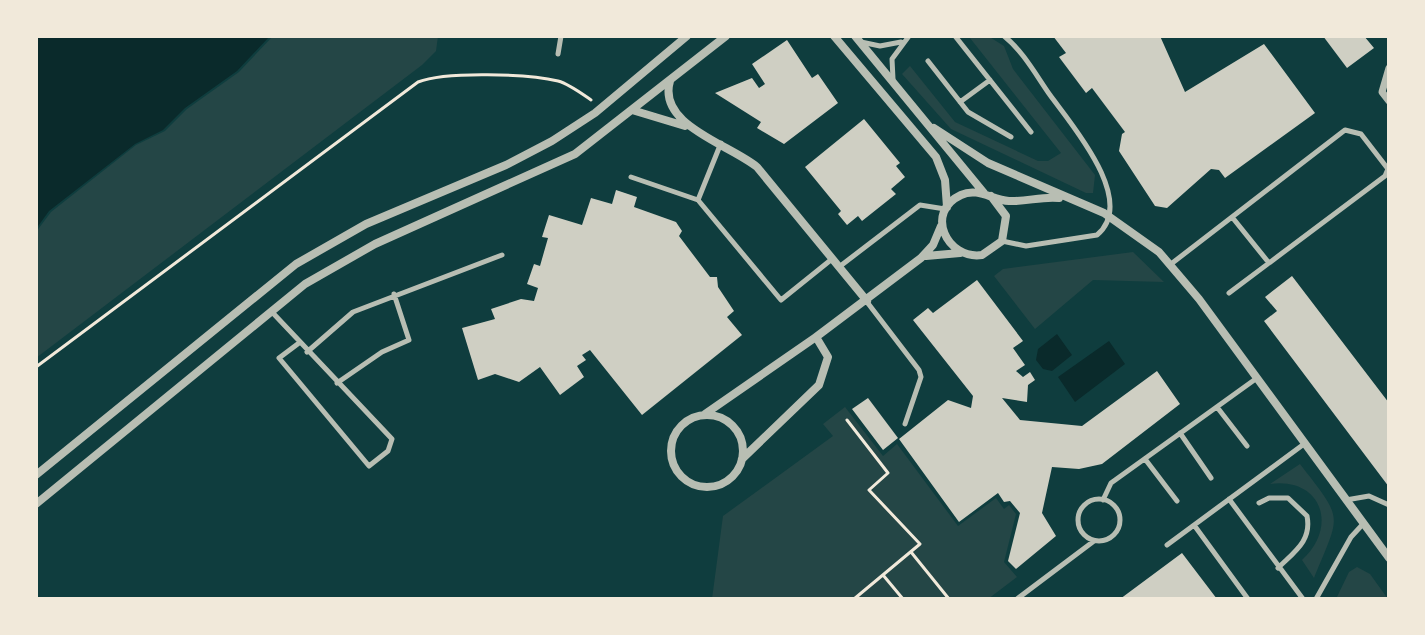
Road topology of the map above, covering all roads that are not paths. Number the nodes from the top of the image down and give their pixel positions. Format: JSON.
{"nodes":[{"id":1,"x":559,"y":36,"type":"edge"},
{"id":2,"x":687,"y":36,"type":"edge"},
{"id":3,"x":726,"y":36,"type":"edge"},
{"id":4,"x":834,"y":36,"type":"edge"},
{"id":5,"x":909,"y":36,"type":"edge"},
{"id":6,"x":955,"y":36,"type":"edge"},
{"id":7,"x":1004,"y":36,"type":"edge"},
{"id":8,"x":857,"y":39,"type":"edge"},
{"id":9,"x":902,"y":41,"type":"junction"},
{"id":10,"x":558,"y":54,"type":"dead end"},
{"id":11,"x":928,"y":61,"type":"dead end"},
{"id":12,"x":1389,"y":68,"type":"edge"},
{"id":13,"x":670,"y":80,"type":"junction"},
{"id":14,"x":893,"y":80,"type":"junction"},
{"id":15,"x":990,"y":80,"type":"junction"},
{"id":16,"x":1389,"y":101,"type":"edge"},
{"id":17,"x":960,"y":102,"type":"junction"},
{"id":18,"x":632,"y":110,"type":"junction"},
{"id":19,"x":693,"y":128,"type":"junction"},
{"id":20,"x":934,"y":128,"type":"junction"},
{"id":21,"x":1031,"y":132,"type":"dead end"},
{"id":22,"x":1011,"y":137,"type":"dead end"},
{"id":23,"x":721,"y":143,"type":"junction"},
{"id":24,"x":631,"y":177,"type":"dead end"},
{"id":25,"x":989,"y":195,"type":"junction"},
{"id":26,"x":698,"y":200,"type":"junction"},
{"id":27,"x":1076,"y":201,"type":"junction"},
{"id":28,"x":946,"y":209,"type":"junction"},
{"id":29,"x":1108,"y":215,"type":"junction"},
{"id":30,"x":1232,"y":217,"type":"junction"},
{"id":31,"x":942,"y":222,"type":"junction"},
{"id":32,"x":1002,"y":241,"type":"junction"},
{"id":33,"x":963,"y":254,"type":"junction"},
{"id":34,"x":502,"y":255,"type":"dead end"},
{"id":35,"x":921,"y":258,"type":"junction"},
{"id":36,"x":833,"y":259,"type":"junction"},
{"id":37,"x":1269,"y":263,"type":"junction"},
{"id":38,"x":1171,"y":264,"type":"junction"},
{"id":39,"x":839,"y":267,"type":"junction"},
{"id":40,"x":1229,"y":293,"type":"dead end"},
{"id":41,"x":394,"y":294,"type":"junction"},
{"id":42,"x":867,"y":301,"type":"junction"},
{"id":43,"x":271,"y":311,"type":"junction"},
{"id":44,"x":816,"y":337,"type":"junction"},
{"id":45,"x":299,"y":343,"type":"junction"},
{"id":46,"x":307,"y":352,"type":"junction"},
{"id":47,"x":1257,"y":378,"type":"junction"},
{"id":48,"x":337,"y":383,"type":"junction"},
{"id":49,"x":1217,"y":407,"type":"junction"},
{"id":50,"x":705,"y":414,"type":"junction"},
{"id":51,"x":905,"y":424,"type":"dead end"},
{"id":52,"x":1180,"y":433,"type":"junction"},
{"id":53,"x":1305,"y":443,"type":"junction"},
{"id":54,"x":1247,"y":446,"type":"dead end"},
{"id":55,"x":742,"y":459,"type":"junction"},
{"id":56,"x":1145,"y":459,"type":"junction"},
{"id":57,"x":36,"y":475,"type":"edge"},
{"id":58,"x":1211,"y":478,"type":"dead end"},
{"id":59,"x":1229,"y":499,"type":"junction"},
{"id":60,"x":1103,"y":500,"type":"junction"},
{"id":61,"x":1346,"y":500,"type":"junction"},
{"id":62,"x":1177,"y":501,"type":"dead end"},
{"id":63,"x":1259,"y":503,"type":"dead end"},
{"id":64,"x":36,"y":504,"type":"edge"},
{"id":65,"x":1389,"y":505,"type":"edge"},
{"id":66,"x":1364,"y":524,"type":"junction"},
{"id":67,"x":1194,"y":525,"type":"junction"},
{"id":68,"x":1095,"y":541,"type":"junction"},
{"id":69,"x":1167,"y":545,"type":"dead end"},
{"id":70,"x":1389,"y":558,"type":"edge"},
{"id":71,"x":1278,"y":568,"type":"junction"},
{"id":72,"x":1017,"y":599,"type":"edge"},
{"id":73,"x":1248,"y":599,"type":"edge"},
{"id":74,"x":1303,"y":599,"type":"edge"},
{"id":75,"x":1316,"y":599,"type":"edge"}],
"edges":[{"from":1,"to":10,"type":"lane"},
{"from":2,"to":57,"type":"street"},
{"from":3,"to":13,"type":"street"},
{"from":4,"to":28,"type":"street"},
{"from":5,"to":9,"type":"lane"},
{"from":6,"to":15,"type":"lane"},
{"from":7,"to":29,"type":"lane"},
{"from":8,"to":9,"type":"lane"},
{"from":8,"to":14,"type":"street"},
{"from":9,"to":14,"type":"lane"},
{"from":11,"to":17,"type":"lane"},
{"from":12,"to":16,"type":"street"},
{"from":13,"to":18,"type":"street"},
{"from":13,"to":19,"type":"street"},
{"from":14,"to":20,"type":"street"},
{"from":15,"to":17,"type":"lane"},
{"from":15,"to":21,"type":"lane"},
{"from":17,"to":22,"type":"lane"},
{"from":18,"to":19,"type":"street"},
{"from":18,"to":43,"type":"street"},
{"from":19,"to":23,"type":"street"},
{"from":20,"to":25,"type":"street"},
{"from":20,"to":27,"type":"street"},
{"from":23,"to":26,"type":"lane"},
{"from":23,"to":36,"type":"street"},
{"from":24,"to":26,"type":"lane"},
{"from":25,"to":27,"type":"street"},
{"from":25,"to":28,"type":"street"},
{"from":25,"to":32,"type":"street"},
{"from":26,"to":36,"type":"lane"},
{"from":27,"to":29,"type":"street"},
{"from":28,"to":31,"type":"street"},
{"from":28,"to":39,"type":"lane"},
{"from":29,"to":32,"type":"lane"},
{"from":29,"to":38,"type":"street"},
{"from":30,"to":37,"type":"lane"},
{"from":30,"to":37,"type":"lane"},
{"from":30,"to":38,"type":"lane"},
{"from":31,"to":33,"type":"street"},
{"from":31,"to":35,"type":"street"},
{"from":32,"to":33,"type":"street"},
{"from":33,"to":35,"type":"street"},
{"from":34,"to":41,"type":"lane"},
{"from":35,"to":42,"type":"street"},
{"from":36,"to":39,"type":"street"},
{"from":37,"to":40,"type":"lane"},
{"from":38,"to":47,"type":"street"},
{"from":39,"to":42,"type":"street"},
{"from":41,"to":46,"type":"lane"},
{"from":41,"to":48,"type":"lane"},
{"from":42,"to":44,"type":"street"},
{"from":42,"to":51,"type":"lane"},
{"from":43,"to":45,"type":"lane"},
{"from":43,"to":64,"type":"street"},
{"from":44,"to":50,"type":"street"},
{"from":44,"to":55,"type":"street"},
{"from":45,"to":46,"type":"lane"},
{"from":45,"to":48,"type":"lane"},
{"from":46,"to":48,"type":"lane"},
{"from":47,"to":49,"type":"lane"},
{"from":47,"to":53,"type":"street"},
{"from":49,"to":52,"type":"lane"},
{"from":49,"to":54,"type":"lane"},
{"from":50,"to":55,"type":"street"},
{"from":50,"to":55,"type":"street"},
{"from":52,"to":56,"type":"lane"},
{"from":52,"to":58,"type":"lane"},
{"from":53,"to":59,"type":"lane"},
{"from":53,"to":61,"type":"street"},
{"from":56,"to":60,"type":"lane"},
{"from":56,"to":62,"type":"lane"},
{"from":59,"to":67,"type":"lane"},
{"from":59,"to":71,"type":"lane"},
{"from":60,"to":68,"type":"lane"},
{"from":60,"to":68,"type":"lane"},
{"from":61,"to":65,"type":"lane"},
{"from":61,"to":66,"type":"street"},
{"from":63,"to":71,"type":"lane"},
{"from":66,"to":70,"type":"street"},
{"from":66,"to":75,"type":"lane"},
{"from":67,"to":69,"type":"lane"},
{"from":67,"to":73,"type":"lane"},
{"from":68,"to":72,"type":"lane"},
{"from":71,"to":74,"type":"lane"}]}
